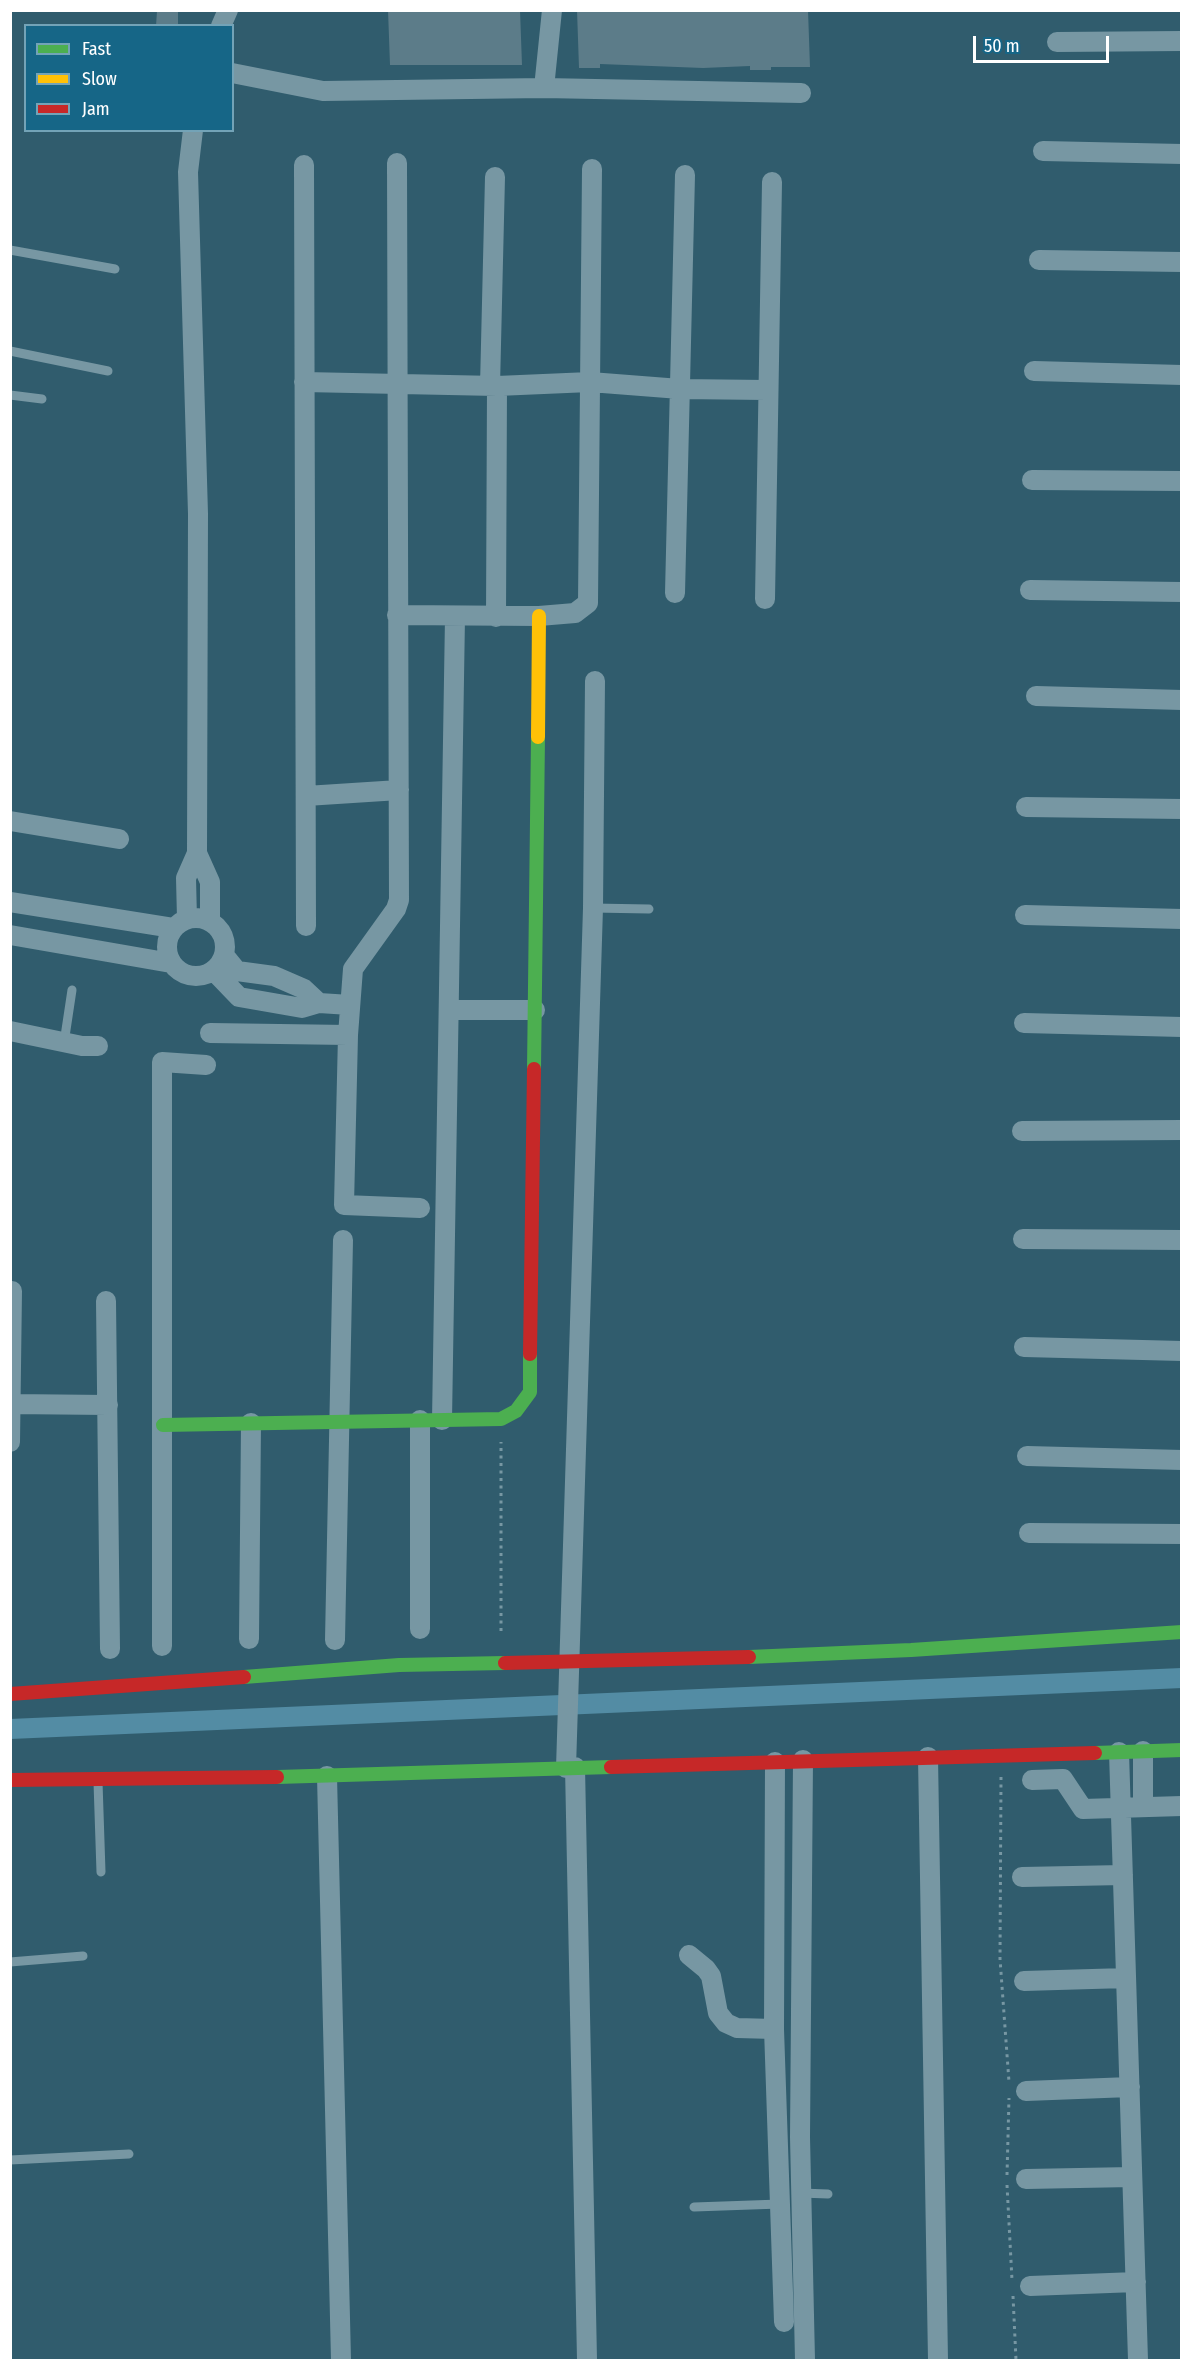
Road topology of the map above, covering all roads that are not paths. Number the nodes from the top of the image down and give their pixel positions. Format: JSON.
{"nodes":[{"id":1,"x":228,"y":10,"type":"edge"},
{"id":2,"x":552,"y":10,"type":"edge"},
{"id":3,"x":222,"y":24,"type":"edge"},
{"id":4,"x":1182,"y":41,"type":"edge"},
{"id":5,"x":1057,"y":42,"type":"dead end"},
{"id":6,"x":234,"y":73,"type":"edge"},
{"id":7,"x":544,"y":88,"type":"junction"},
{"id":8,"x":801,"y":93,"type":"dead end"},
{"id":9,"x":193,"y":132,"type":"edge"},
{"id":10,"x":1043,"y":151,"type":"dead end"},
{"id":11,"x":1182,"y":154,"type":"edge"},
{"id":12,"x":397,"y":163,"type":"dead end"},
{"id":13,"x":304,"y":165,"type":"dead end"},
{"id":14,"x":592,"y":169,"type":"dead end"},
{"id":15,"x":685,"y":175,"type":"dead end"},
{"id":16,"x":495,"y":177,"type":"dead end"},
{"id":17,"x":772,"y":183,"type":"dead end"},
{"id":18,"x":10,"y":250,"type":"edge"},
{"id":19,"x":1039,"y":260,"type":"dead end"},
{"id":20,"x":1182,"y":262,"type":"edge"},
{"id":21,"x":115,"y":269,"type":"dead end"},
{"id":22,"x":10,"y":351,"type":"edge"},
{"id":23,"x":1034,"y":370,"type":"dead end"},
{"id":24,"x":108,"y":371,"type":"dead end"},
{"id":25,"x":1182,"y":375,"type":"edge"},
{"id":26,"x":304,"y":382,"type":"junction"},
{"id":27,"x":591,"y":382,"type":"junction"},
{"id":28,"x":398,"y":384,"type":"junction"},
{"id":29,"x":494,"y":386,"type":"junction"},
{"id":30,"x":680,"y":389,"type":"junction"},
{"id":31,"x":766,"y":390,"type":"junction"},
{"id":32,"x":10,"y":394,"type":"edge"},
{"id":33,"x":42,"y":399,"type":"dead end"},
{"id":34,"x":1032,"y":480,"type":"dead end"},
{"id":35,"x":1182,"y":481,"type":"edge"},
{"id":36,"x":1030,"y":590,"type":"dead end"},
{"id":37,"x":1182,"y":592,"type":"edge"},
{"id":38,"x":675,"y":593,"type":"dead end"},
{"id":39,"x":765,"y":599,"type":"dead end"},
{"id":40,"x":397,"y":615,"type":"junction"},
{"id":41,"x":539,"y":616,"type":"junction"},
{"id":42,"x":455,"y":617,"type":"junction"},
{"id":43,"x":496,"y":617,"type":"junction"},
{"id":44,"x":595,"y":681,"type":"dead end"},
{"id":45,"x":1036,"y":696,"type":"dead end"},
{"id":46,"x":1182,"y":700,"type":"edge"},
{"id":47,"x":399,"y":790,"type":"junction"},
{"id":48,"x":306,"y":796,"type":"junction"},
{"id":49,"x":1026,"y":807,"type":"dead end"},
{"id":50,"x":1182,"y":809,"type":"edge"},
{"id":51,"x":10,"y":822,"type":"edge"},
{"id":52,"x":119,"y":839,"type":"dead end"},
{"id":53,"x":196,"y":853,"type":"junction"},
{"id":54,"x":10,"y":902,"type":"edge"},
{"id":55,"x":593,"y":908,"type":"junction"},
{"id":56,"x":649,"y":909,"type":"dead end"},
{"id":57,"x":1025,"y":915,"type":"dead end"},
{"id":58,"x":1182,"y":919,"type":"edge"},
{"id":59,"x":210,"y":921,"type":"junction"},
{"id":60,"x":180,"y":923,"type":"junction"},
{"id":61,"x":306,"y":926,"type":"dead end"},
{"id":62,"x":10,"y":935,"type":"edge"},
{"id":63,"x":171,"y":963,"type":"junction"},
{"id":64,"x":219,"y":963,"type":"junction"},
{"id":65,"x":72,"y":990,"type":"dead end"},
{"id":66,"x":319,"y":1003,"type":"junction"},
{"id":67,"x":350,"y":1005,"type":"junction"},
{"id":68,"x":449,"y":1010,"type":"junction"},
{"id":69,"x":535,"y":1011,"type":"junction"},
{"id":70,"x":1024,"y":1023,"type":"dead end"},
{"id":71,"x":1182,"y":1027,"type":"edge"},
{"id":72,"x":10,"y":1031,"type":"edge"},
{"id":73,"x":210,"y":1033,"type":"dead end"},
{"id":74,"x":348,"y":1035,"type":"junction"},
{"id":75,"x":64,"y":1043,"type":"junction"},
{"id":76,"x":98,"y":1046,"type":"dead end"},
{"id":77,"x":206,"y":1065,"type":"dead end"},
{"id":78,"x":1182,"y":1130,"type":"edge"},
{"id":79,"x":1022,"y":1131,"type":"dead end"},
{"id":80,"x":420,"y":1208,"type":"dead end"},
{"id":81,"x":1023,"y":1239,"type":"dead end"},
{"id":82,"x":1182,"y":1239,"type":"edge"},
{"id":83,"x":343,"y":1240,"type":"dead end"},
{"id":84,"x":12,"y":1291,"type":"dead end"},
{"id":85,"x":106,"y":1301,"type":"dead end"},
{"id":86,"x":1024,"y":1347,"type":"dead end"},
{"id":87,"x":1182,"y":1351,"type":"edge"},
{"id":88,"x":11,"y":1404,"type":"edge"},
{"id":89,"x":108,"y":1405,"type":"junction"},
{"id":90,"x":420,"y":1420,"type":"junction"},
{"id":91,"x":442,"y":1420,"type":"junction"},
{"id":92,"x":339,"y":1421,"type":"junction"},
{"id":93,"x":251,"y":1423,"type":"junction"},
{"id":94,"x":164,"y":1425,"type":"junction"},
{"id":95,"x":10,"y":1442,"type":"edge"},
{"id":96,"x":1027,"y":1456,"type":"dead end"},
{"id":97,"x":1182,"y":1460,"type":"edge"},
{"id":98,"x":1029,"y":1533,"type":"dead end"},
{"id":99,"x":1182,"y":1534,"type":"edge"},
{"id":100,"x":420,"y":1629,"type":"dead end"},
{"id":101,"x":1182,"y":1632,"type":"edge"},
{"id":102,"x":249,"y":1640,"type":"dead end"},
{"id":103,"x":335,"y":1640,"type":"dead end"},
{"id":104,"x":162,"y":1646,"type":"dead end"},
{"id":105,"x":110,"y":1649,"type":"dead end"},
{"id":106,"x":568,"y":1669,"type":"junction"},
{"id":107,"x":10,"y":1694,"type":"edge"},
{"id":108,"x":1182,"y":1750,"type":"edge"},
{"id":109,"x":1143,"y":1751,"type":"junction"},
{"id":110,"x":1119,"y":1752,"type":"junction"},
{"id":111,"x":928,"y":1757,"type":"junction"},
{"id":112,"x":803,"y":1760,"type":"junction"},
{"id":113,"x":569,"y":1762,"type":"junction"},
{"id":114,"x":775,"y":1762,"type":"junction"},
{"id":115,"x":327,"y":1776,"type":"junction"},
{"id":116,"x":98,"y":1779,"type":"junction"},
{"id":117,"x":10,"y":1780,"type":"edge"},
{"id":118,"x":1032,"y":1780,"type":"dead end"},
{"id":119,"x":1143,"y":1806,"type":"junction"},
{"id":120,"x":1182,"y":1806,"type":"edge"},
{"id":121,"x":1120,"y":1808,"type":"junction"},
{"id":122,"x":101,"y":1872,"type":"dead end"},
{"id":123,"x":1123,"y":1875,"type":"junction"},
{"id":124,"x":1022,"y":1878,"type":"dead end"},
{"id":125,"x":689,"y":1955,"type":"dead end"},
{"id":126,"x":83,"y":1956,"type":"dead end"},
{"id":127,"x":10,"y":1962,"type":"edge"},
{"id":128,"x":1126,"y":1978,"type":"junction"},
{"id":129,"x":1024,"y":1981,"type":"dead end"},
{"id":130,"x":774,"y":2029,"type":"junction"},
{"id":131,"x":1130,"y":2087,"type":"junction"},
{"id":132,"x":1026,"y":2091,"type":"dead end"},
{"id":133,"x":129,"y":2154,"type":"dead end"},
{"id":134,"x":10,"y":2160,"type":"edge"},
{"id":135,"x":1132,"y":2177,"type":"junction"},
{"id":136,"x":1026,"y":2180,"type":"dead end"},
{"id":137,"x":801,"y":2193,"type":"junction"},
{"id":138,"x":828,"y":2194,"type":"dead end"},
{"id":139,"x":780,"y":2204,"type":"junction"},
{"id":140,"x":694,"y":2207,"type":"dead end"},
{"id":141,"x":1136,"y":2282,"type":"junction"},
{"id":142,"x":1030,"y":2286,"type":"dead end"},
{"id":143,"x":784,"y":2322,"type":"dead end"},
{"id":144,"x":341,"y":2361,"type":"edge"},
{"id":145,"x":587,"y":2361,"type":"edge"},
{"id":146,"x":805,"y":2361,"type":"edge"},
{"id":147,"x":938,"y":2361,"type":"edge"},
{"id":148,"x":1138,"y":2361,"type":"edge"}],
"edges":[{"from":1,"to":3,"type":"street"},
{"from":2,"to":7,"type":"street"},
{"from":4,"to":5,"type":"street"},
{"from":6,"to":7,"type":"street"},
{"from":7,"to":8,"type":"street"},
{"from":9,"to":53,"type":"street"},
{"from":10,"to":11,"type":"street"},
{"from":12,"to":28,"type":"street"},
{"from":13,"to":26,"type":"street"},
{"from":14,"to":27,"type":"street"},
{"from":15,"to":30,"type":"street"},
{"from":16,"to":29,"type":"street"},
{"from":17,"to":31,"type":"street"},
{"from":18,"to":21,"type":"lane"},
{"from":19,"to":20,"type":"street"},
{"from":22,"to":24,"type":"lane"},
{"from":23,"to":25,"type":"street"},
{"from":26,"to":28,"type":"street"},
{"from":26,"to":48,"type":"street"},
{"from":27,"to":29,"type":"street"},
{"from":27,"to":30,"type":"street"},
{"from":27,"to":41,"type":"street"},
{"from":28,"to":29,"type":"street"},
{"from":28,"to":40,"type":"street"},
{"from":29,"to":43,"type":"street"},
{"from":30,"to":31,"type":"street"},
{"from":30,"to":38,"type":"street"},
{"from":31,"to":39,"type":"street"},
{"from":32,"to":33,"type":"lane"},
{"from":34,"to":35,"type":"street"},
{"from":36,"to":37,"type":"street"},
{"from":40,"to":42,"type":"street"},
{"from":40,"to":47,"type":"street"},
{"from":41,"to":43,"type":"street"},
{"from":41,"to":69,"type":"street"},
{"from":42,"to":43,"type":"street"},
{"from":42,"to":68,"type":"street"},
{"from":44,"to":55,"type":"street"},
{"from":45,"to":46,"type":"street"},
{"from":47,"to":48,"type":"street"},
{"from":47,"to":67,"type":"street"},
{"from":48,"to":61,"type":"street"},
{"from":49,"to":50,"type":"street"},
{"from":51,"to":52,"type":"street"},
{"from":53,"to":59,"type":"street"},
{"from":53,"to":60,"type":"street"},
{"from":54,"to":60,"type":"street"},
{"from":55,"to":56,"type":"lane"},
{"from":55,"to":106,"type":"street"},
{"from":57,"to":58,"type":"street"},
{"from":59,"to":60,"type":"street"},
{"from":59,"to":64,"type":"street"},
{"from":60,"to":63,"type":"street"},
{"from":62,"to":63,"type":"street"},
{"from":63,"to":64,"type":"street"},
{"from":64,"to":66,"type":"street"},
{"from":64,"to":66,"type":"street"},
{"from":65,"to":75,"type":"lane"},
{"from":66,"to":67,"type":"street"},
{"from":67,"to":74,"type":"street"},
{"from":68,"to":69,"type":"street"},
{"from":68,"to":91,"type":"street"},
{"from":69,"to":91,"type":"street"},
{"from":70,"to":71,"type":"street"},
{"from":72,"to":75,"type":"street"},
{"from":73,"to":74,"type":"street"},
{"from":74,"to":80,"type":"street"},
{"from":75,"to":76,"type":"street"},
{"from":77,"to":94,"type":"street"},
{"from":78,"to":79,"type":"street"},
{"from":81,"to":82,"type":"street"},
{"from":83,"to":92,"type":"street"},
{"from":84,"to":88,"type":"street"},
{"from":85,"to":89,"type":"street"},
{"from":86,"to":87,"type":"street"},
{"from":88,"to":89,"type":"street"},
{"from":88,"to":95,"type":"street"},
{"from":89,"to":105,"type":"street"},
{"from":90,"to":91,"type":"street"},
{"from":90,"to":92,"type":"street"},
{"from":90,"to":100,"type":"street"},
{"from":92,"to":93,"type":"street"},
{"from":92,"to":103,"type":"street"},
{"from":93,"to":94,"type":"street"},
{"from":93,"to":102,"type":"street"},
{"from":94,"to":104,"type":"street"},
{"from":96,"to":97,"type":"street"},
{"from":98,"to":99,"type":"street"},
{"from":101,"to":106,"type":"street"},
{"from":106,"to":107,"type":"street"},
{"from":106,"to":113,"type":"street"},
{"from":108,"to":109,"type":"street"},
{"from":109,"to":110,"type":"street"},
{"from":109,"to":119,"type":"street"},
{"from":110,"to":111,"type":"street"},
{"from":110,"to":121,"type":"street"},
{"from":111,"to":112,"type":"street"},
{"from":111,"to":147,"type":"street"},
{"from":112,"to":114,"type":"street"},
{"from":112,"to":137,"type":"street"},
{"from":113,"to":114,"type":"street"},
{"from":113,"to":115,"type":"street"},
{"from":113,"to":145,"type":"street"},
{"from":114,"to":130,"type":"street"},
{"from":115,"to":116,"type":"street"},
{"from":115,"to":144,"type":"street"},
{"from":116,"to":117,"type":"street"},
{"from":116,"to":122,"type":"lane"},
{"from":118,"to":121,"type":"street"},
{"from":119,"to":120,"type":"street"},
{"from":119,"to":121,"type":"street"},
{"from":121,"to":123,"type":"street"},
{"from":123,"to":124,"type":"street"},
{"from":123,"to":128,"type":"street"},
{"from":125,"to":130,"type":"street"},
{"from":126,"to":127,"type":"lane"},
{"from":128,"to":129,"type":"street"},
{"from":128,"to":131,"type":"street"},
{"from":130,"to":139,"type":"street"},
{"from":131,"to":132,"type":"street"},
{"from":131,"to":135,"type":"street"},
{"from":133,"to":134,"type":"lane"},
{"from":135,"to":136,"type":"street"},
{"from":135,"to":141,"type":"street"},
{"from":137,"to":138,"type":"lane"},
{"from":137,"to":146,"type":"street"},
{"from":139,"to":140,"type":"lane"},
{"from":139,"to":143,"type":"street"},
{"from":141,"to":142,"type":"street"},
{"from":141,"to":148,"type":"street"}]}
